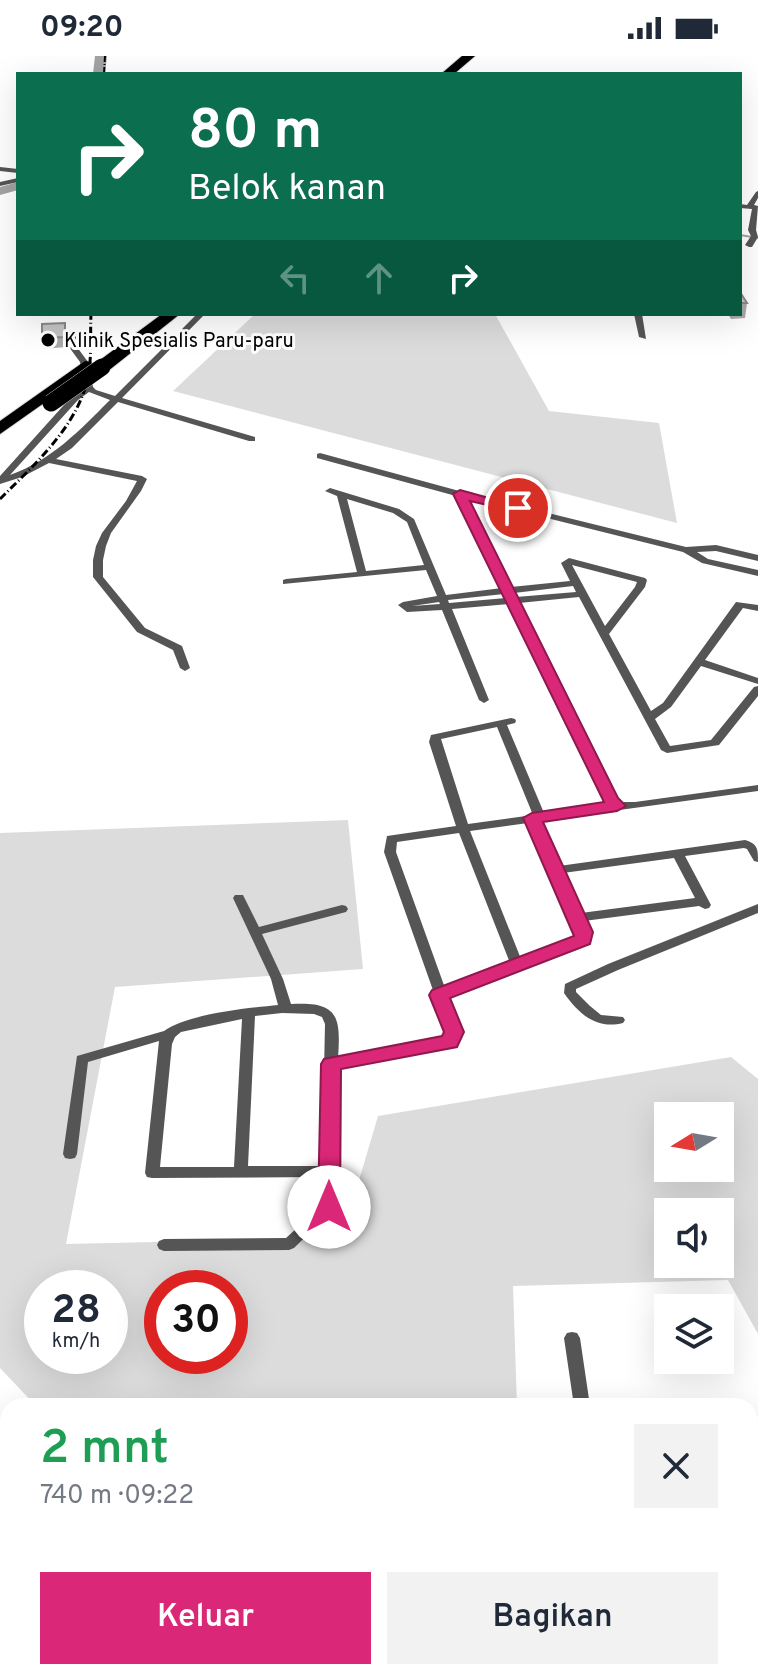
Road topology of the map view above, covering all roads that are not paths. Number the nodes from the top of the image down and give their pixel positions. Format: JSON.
{"nodes":[{"id":1,"x":469,"y":56,"type":"edge"},
{"id":2,"x":479,"y":56,"type":"edge"},
{"id":3,"x":449,"y":72,"type":"edge"},
{"id":4,"x":459,"y":72,"type":"edge"},
{"id":5,"x":758,"y":193,"type":"edge"},
{"id":6,"x":751,"y":207,"type":"edge"},
{"id":7,"x":751,"y":242,"type":"edge"},
{"id":8,"x":156,"y":316,"type":"edge"},
{"id":9,"x":169,"y":316,"type":"edge"},
{"id":10,"x":199,"y":316,"type":"edge"},
{"id":11,"x":638,"y":316,"type":"edge"},
{"id":12,"x":72,"y":333,"type":"dead end"},
{"id":13,"x":643,"y":337,"type":"dead end"},
{"id":14,"x":102,"y":361,"type":"junction"},
{"id":15,"x":89,"y":388,"type":"junction"},
{"id":16,"x":49,"y":397,"type":"junction"},
{"id":17,"x":115,"y":400,"type":"junction"},
{"id":18,"x":0,"y":429,"type":"edge"},
{"id":19,"x":252,"y":439,"type":"dead end"},
{"id":20,"x":0,"y":448,"type":"edge"},
{"id":21,"x":320,"y":456,"type":"dead end"},
{"id":22,"x":50,"y":461,"type":"junction"},
{"id":23,"x":0,"y":481,"type":"edge"},
{"id":24,"x":330,"y":491,"type":"dead end"},
{"id":25,"x":460,"y":494,"type":"junction"},
{"id":26,"x":342,"y":496,"type":"junction"},
{"id":27,"x":716,"y":548,"type":"junction"},
{"id":28,"x":686,"y":550,"type":"junction"},
{"id":29,"x":758,"y":558,"type":"edge"},
{"id":30,"x":705,"y":561,"type":"junction"},
{"id":31,"x":429,"y":567,"type":"junction"},
{"id":32,"x":758,"y":573,"type":"edge"},
{"id":33,"x":362,"y":574,"type":"junction"},
{"id":34,"x":286,"y":582,"type":"dead end"},
{"id":35,"x":579,"y":588,"type":"junction"},
{"id":36,"x":510,"y":595,"type":"junction"},
{"id":37,"x":443,"y":602,"type":"junction"},
{"id":38,"x":758,"y":608,"type":"edge"},
{"id":39,"x":604,"y":634,"type":"junction"},
{"id":40,"x":700,"y":662,"type":"junction"},
{"id":41,"x":185,"y":668,"type":"dead end"},
{"id":42,"x":755,"y":678,"type":"edge"},
{"id":43,"x":758,"y":689,"type":"edge"},
{"id":44,"x":484,"y":700,"type":"dead end"},
{"id":45,"x":649,"y":718,"type":"junction"},
{"id":46,"x":758,"y":788,"type":"edge"},
{"id":47,"x":617,"y":806,"type":"junction"},
{"id":48,"x":536,"y":818,"type":"junction"},
{"id":49,"x":463,"y":828,"type":"junction"},
{"id":50,"x":678,"y":853,"type":"junction"},
{"id":51,"x":758,"y":858,"type":"edge"},
{"id":52,"x":556,"y":870,"type":"junction"},
{"id":53,"x":239,"y":898,"type":"dead end"},
{"id":54,"x":758,"y":908,"type":"edge"},
{"id":55,"x":342,"y":909,"type":"dead end"},
{"id":56,"x":577,"y":918,"type":"junction"},
{"id":57,"x":254,"y":932,"type":"junction"},
{"id":58,"x":517,"y":966,"type":"junction"},
{"id":59,"x":439,"y":995,"type":"junction"},
{"id":60,"x":286,"y":1010,"type":"junction"},
{"id":61,"x":249,"y":1012,"type":"junction"},
{"id":62,"x":618,"y":1020,"type":"dead end"},
{"id":63,"x":169,"y":1034,"type":"junction"},
{"id":64,"x":331,"y":1064,"type":"junction"},
{"id":65,"x":70,"y":1154,"type":"dead end"},
{"id":66,"x":329,"y":1171,"type":"junction"},
{"id":67,"x":241,"y":1172,"type":"junction"},
{"id":68,"x":164,"y":1245,"type":"dead end"},
{"id":69,"x":572,"y":1338,"type":"dead end"},
{"id":70,"x":581,"y":1398,"type":"edge"}],
"edges":[{"from":1,"to":3,"type":"highway"},
{"from":2,"to":4,"type":"highway"},
{"from":5,"to":6,"type":"street"},
{"from":6,"to":7,"type":"street"},
{"from":8,"to":14,"type":"highway"},
{"from":9,"to":14,"type":"highway"},
{"from":10,"to":17,"type":"street"},
{"from":11,"to":13,"type":"street"},
{"from":12,"to":15,"type":"street"},
{"from":14,"to":16,"type":"highway","bridge":true},
{"from":15,"to":17,"type":"street"},
{"from":15,"to":23,"type":"street"},
{"from":16,"to":18,"type":"highway"},
{"from":16,"to":20,"type":"highway"},
{"from":17,"to":19,"type":"street"},
{"from":17,"to":22,"type":"street"},
{"from":21,"to":25,"type":"street"},
{"from":22,"to":23,"type":"street"},
{"from":22,"to":41,"type":"street"},
{"from":24,"to":26,"type":"street"},
{"from":25,"to":28,"type":"street"},
{"from":25,"to":36,"type":"street"},
{"from":26,"to":31,"type":"street"},
{"from":26,"to":33,"type":"street"},
{"from":27,"to":28,"type":"street"},
{"from":27,"to":29,"type":"street"},
{"from":27,"to":30,"type":"street"},
{"from":28,"to":30,"type":"street"},
{"from":30,"to":32,"type":"street"},
{"from":31,"to":33,"type":"street"},
{"from":31,"to":37,"type":"street"},
{"from":33,"to":34,"type":"street"},
{"from":35,"to":36,"type":"street"},
{"from":35,"to":39,"type":"street"},
{"from":35,"to":39,"type":"street"},
{"from":36,"to":37,"type":"street"},
{"from":36,"to":47,"type":"street"},
{"from":37,"to":44,"type":"street"},
{"from":38,"to":40,"type":"street"},
{"from":39,"to":45,"type":"street"},
{"from":40,"to":42,"type":"street"},
{"from":40,"to":45,"type":"street"},
{"from":43,"to":45,"type":"street"},
{"from":46,"to":47,"type":"street"},
{"from":47,"to":48,"type":"street"},
{"from":48,"to":49,"type":"street"},
{"from":48,"to":49,"type":"street"},
{"from":48,"to":52,"type":"street"},
{"from":49,"to":58,"type":"street"},
{"from":49,"to":59,"type":"street"},
{"from":50,"to":51,"type":"street"},
{"from":50,"to":52,"type":"street"},
{"from":50,"to":56,"type":"street"},
{"from":52,"to":56,"type":"street"},
{"from":53,"to":57,"type":"street"},
{"from":54,"to":62,"type":"street"},
{"from":55,"to":57,"type":"street"},
{"from":56,"to":58,"type":"street"},
{"from":57,"to":60,"type":"street"},
{"from":58,"to":59,"type":"street"},
{"from":59,"to":64,"type":"street"},
{"from":60,"to":61,"type":"street"},
{"from":60,"to":64,"type":"street"},
{"from":61,"to":63,"type":"street"},
{"from":61,"to":67,"type":"street"},
{"from":63,"to":65,"type":"street"},
{"from":63,"to":67,"type":"street"},
{"from":64,"to":66,"type":"street"},
{"from":66,"to":67,"type":"street"},
{"from":66,"to":68,"type":"street"},
{"from":69,"to":70,"type":"street"}]}
